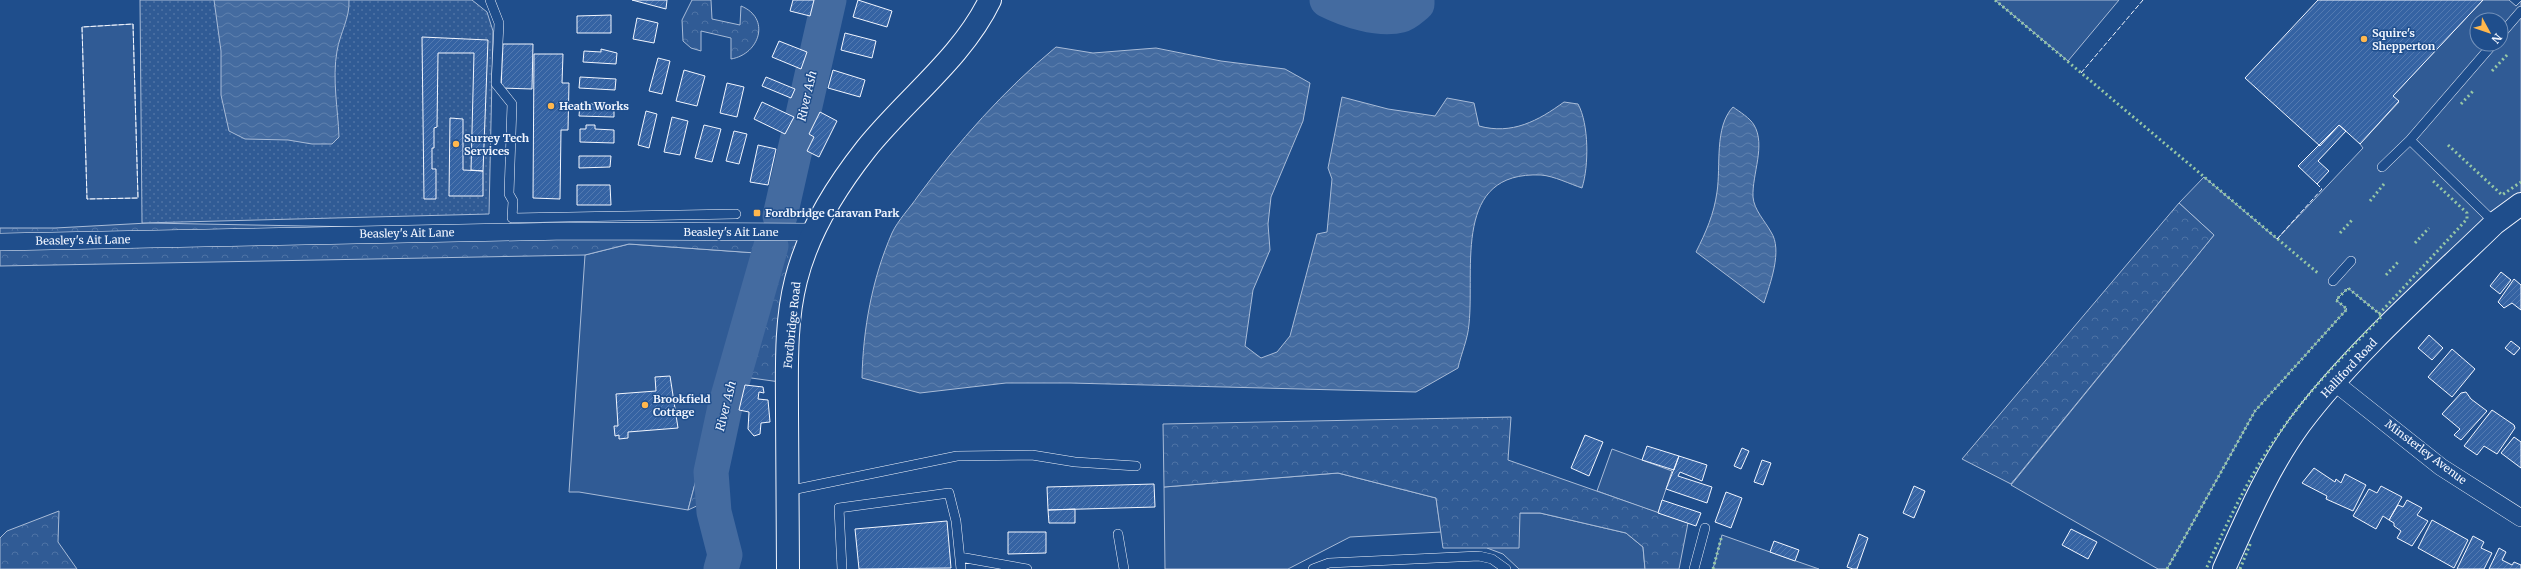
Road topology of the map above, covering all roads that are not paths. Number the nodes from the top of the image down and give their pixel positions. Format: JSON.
{"nodes":[{"id":1,"x":490,"y":0,"type":"edge"},
{"id":2,"x":990,"y":0,"type":"edge"},
{"id":3,"x":2521,"y":11,"type":"edge"},
{"id":4,"x":2509,"y":25,"type":"edge"},
{"id":5,"x":2486,"y":52,"type":"edge"},
{"id":6,"x":2410,"y":140,"type":"junction"},
{"id":7,"x":2382,"y":167,"type":"dead end"},
{"id":8,"x":2521,"y":204,"type":"edge"},
{"id":9,"x":736,"y":214,"type":"dead end"},
{"id":10,"x":2495,"y":223,"type":"junction"},
{"id":11,"x":814,"y":232,"type":"junction"},
{"id":12,"x":0,"y":242,"type":"edge"},
{"id":13,"x":2351,"y":261,"type":"dead end"},
{"id":14,"x":2333,"y":281,"type":"dead end"},
{"id":15,"x":2334,"y":382,"type":"junction"},
{"id":16,"x":1136,"y":466,"type":"dead end"},
{"id":17,"x":787,"y":491,"type":"junction"},
{"id":18,"x":2521,"y":518,"type":"edge"},
{"id":19,"x":1705,"y":528,"type":"dead end"},
{"id":20,"x":1118,"y":534,"type":"dead end"},
{"id":21,"x":960,"y":557,"type":"junction"},
{"id":22,"x":788,"y":569,"type":"edge"},
{"id":23,"x":842,"y":569,"type":"edge"},
{"id":24,"x":961,"y":569,"type":"edge"},
{"id":25,"x":1027,"y":569,"type":"edge"},
{"id":26,"x":1124,"y":569,"type":"edge"},
{"id":27,"x":1313,"y":569,"type":"edge"},
{"id":28,"x":1506,"y":569,"type":"edge"},
{"id":29,"x":1694,"y":569,"type":"edge"},
{"id":30,"x":2224,"y":569,"type":"edge"}],
"edges":[{"from":1,"to":9,"type":"lane"},
{"from":2,"to":11,"type":"street","name":"Fordbridge Road"},
{"from":3,"to":4,"type":"lane"},
{"from":5,"to":6,"type":"lane"},
{"from":6,"to":7,"type":"lane"},
{"from":6,"to":10,"type":"lane"},
{"from":8,"to":10,"type":"street","name":"Halliford Road"},
{"from":10,"to":15,"type":"street","name":"Halliford Road"},
{"from":11,"to":12,"type":"street","name":"Beasley's Ait Lane"},
{"from":11,"to":17,"type":"street","name":"Fordbridge Road"},
{"from":13,"to":14,"type":"lane"},
{"from":15,"to":18,"type":"street","name":"Minsterley Avenue"},
{"from":15,"to":30,"type":"street","name":"Halliford Road"},
{"from":16,"to":17,"type":"lane"},
{"from":17,"to":22,"type":"street","name":"Fordbridge Road"},
{"from":19,"to":29,"type":"lane"},
{"from":20,"to":26,"type":"lane"},
{"from":21,"to":23,"type":"lane"},
{"from":21,"to":24,"type":"lane"},
{"from":21,"to":25,"type":"lane"},
{"from":27,"to":28,"type":"lane"}]}
